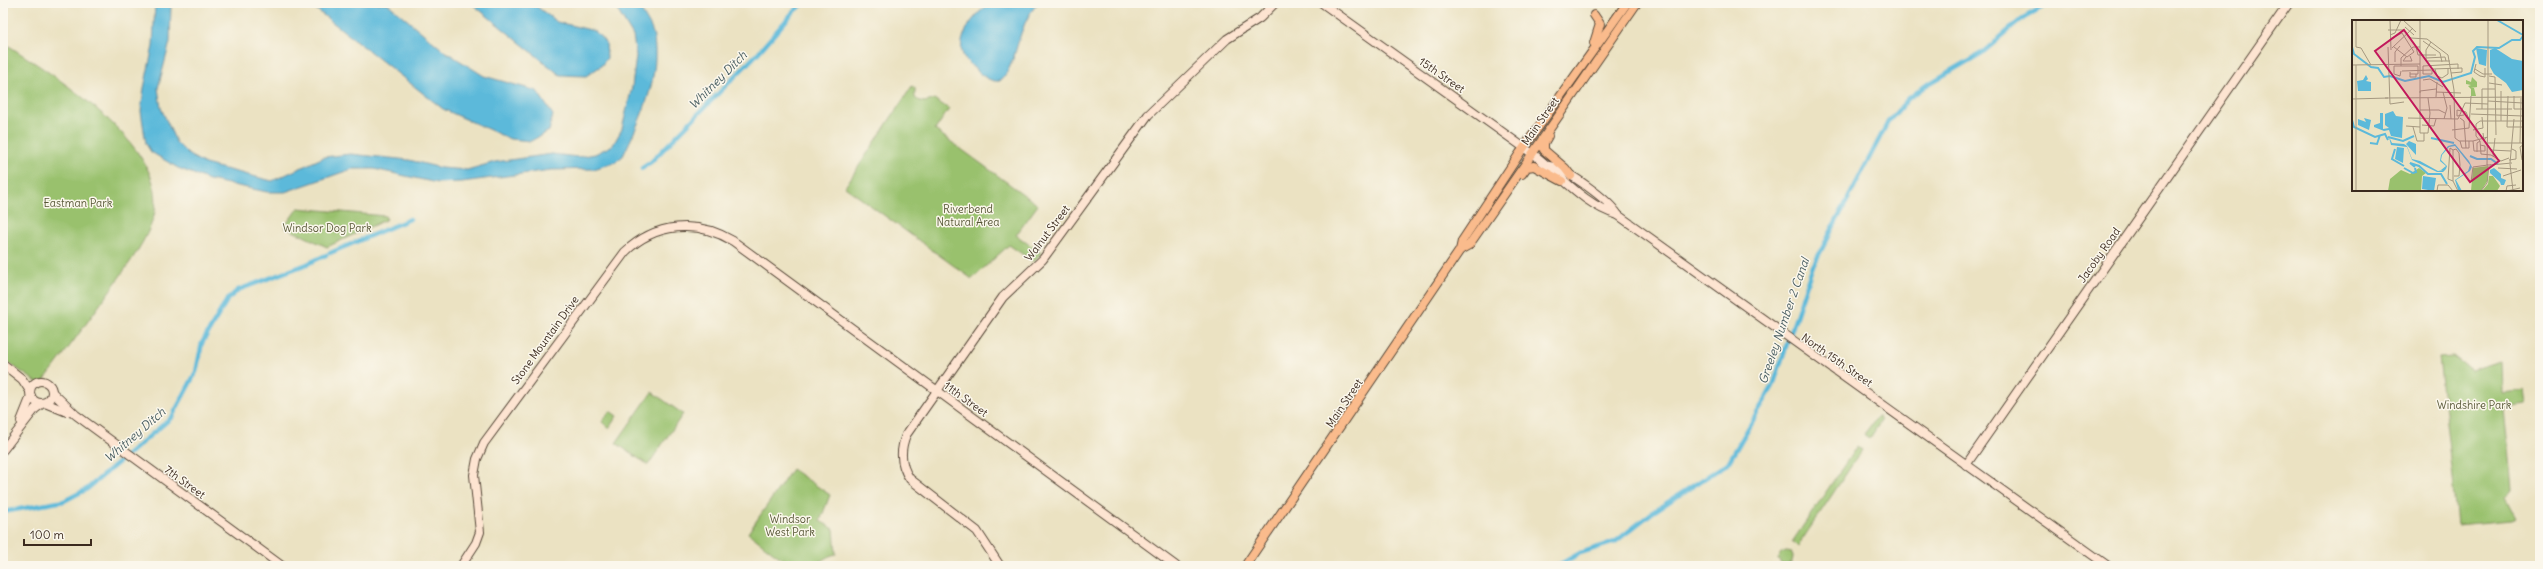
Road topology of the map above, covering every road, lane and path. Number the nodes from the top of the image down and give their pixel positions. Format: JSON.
{"nodes":[{"id":1,"x":1275,"y":3,"type":"edge"},
{"id":2,"x":1322,"y":3,"type":"edge"},
{"id":3,"x":1627,"y":3,"type":"edge"},
{"id":4,"x":1631,"y":3,"type":"edge"},
{"id":5,"x":1637,"y":3,"type":"edge"},
{"id":6,"x":2289,"y":3,"type":"edge"},
{"id":7,"x":1594,"y":15,"type":"dead end"},
{"id":8,"x":1611,"y":25,"type":"junction"},
{"id":9,"x":1617,"y":32,"type":"junction"},
{"id":10,"x":1578,"y":71,"type":"junction"},
{"id":11,"x":1586,"y":76,"type":"junction"},
{"id":12,"x":1565,"y":106,"type":"junction"},
{"id":13,"x":1524,"y":148,"type":"junction"},
{"id":14,"x":1531,"y":153,"type":"junction"},
{"id":15,"x":1549,"y":166,"type":"junction"},
{"id":16,"x":1571,"y":176,"type":"junction"},
{"id":17,"x":1562,"y":181,"type":"junction"},
{"id":18,"x":1595,"y":198,"type":"junction"},
{"id":19,"x":1498,"y":202,"type":"junction"},
{"id":20,"x":744,"y":250,"type":"joint"},
{"id":21,"x":1460,"y":250,"type":"junction"},
{"id":22,"x":4,"y":364,"type":"edge"},
{"id":23,"x":40,"y":381,"type":"junction"},
{"id":24,"x":938,"y":392,"type":"junction"},
{"id":25,"x":30,"y":393,"type":"junction"},
{"id":26,"x":53,"y":393,"type":"junction"},
{"id":27,"x":44,"y":403,"type":"junction"},
{"id":28,"x":76,"y":415,"type":"junction"},
{"id":29,"x":16,"y":432,"type":"junction"},
{"id":30,"x":3,"y":450,"type":"edge"},
{"id":31,"x":1966,"y":465,"type":"junction"},
{"id":32,"x":282,"y":566,"type":"edge"},
{"id":33,"x":461,"y":566,"type":"edge"},
{"id":34,"x":1000,"y":566,"type":"edge"},
{"id":35,"x":1176,"y":566,"type":"edge"},
{"id":36,"x":1245,"y":566,"type":"edge"},
{"id":37,"x":2108,"y":566,"type":"edge"}],
"edges":[{"from":1,"to":24,"type":"street","name":"Walnut Street"},
{"from":2,"to":13,"type":"street","name":"15th Street"},
{"from":3,"to":8,"type":"main road","name":"Main Street"},
{"from":4,"to":9,"type":"main road"},
{"from":5,"to":9,"type":"main road","name":"Main Street"},
{"from":6,"to":31,"type":"street","name":"Jacoby Road"},
{"from":7,"to":10,"type":"main road"},
{"from":8,"to":10,"type":"main road","name":"Main Street"},
{"from":8,"to":11,"type":"main road"},
{"from":9,"to":11,"type":"main road","name":"Main Street"},
{"from":10,"to":13,"type":"main road","name":"Main Street"},
{"from":11,"to":12,"type":"main road","name":"Main Street"},
{"from":12,"to":14,"type":"main road","name":"Main Street"},
{"from":12,"to":16,"type":"main road"},
{"from":13,"to":14,"type":"street","name":"15th Street"},
{"from":13,"to":21,"type":"main road","name":"Main Street"},
{"from":14,"to":15,"type":"street","name":"15th Street"},
{"from":14,"to":19,"type":"main road","name":"Main Street"},
{"from":15,"to":16,"type":"street","name":"15th Street"},
{"from":15,"to":17,"type":"street","name":"15th Street"},
{"from":16,"to":18,"type":"street","name":"15th Street"},
{"from":17,"to":18,"type":"street","name":"15th Street"},
{"from":17,"to":19,"type":"main road"},
{"from":18,"to":31,"type":"street","name":"North 15th Street"},
{"from":19,"to":21,"type":"main road","name":"Main Street"},
{"from":20,"to":24,"type":"street","name":"11th Street"},
{"from":20,"to":33,"type":"street","name":"Stone Mountain Drive"},
{"from":21,"to":36,"type":"main road","name":"Main Street"},
{"from":22,"to":23,"type":"street"},
{"from":22,"to":25,"type":"street"},
{"from":23,"to":25,"type":"street"},
{"from":23,"to":26,"type":"street"},
{"from":24,"to":34,"type":"street","name":"Walnut Street"},
{"from":24,"to":35,"type":"street","name":"11th Street"},
{"from":25,"to":27,"type":"street"},
{"from":25,"to":29,"type":"street"},
{"from":26,"to":27,"type":"street"},
{"from":26,"to":28,"type":"street","name":"7th Street"},
{"from":27,"to":28,"type":"street","name":"7th Street"},
{"from":27,"to":29,"type":"street"},
{"from":28,"to":32,"type":"street","name":"7th Street"},
{"from":29,"to":30,"type":"street"},
{"from":31,"to":37,"type":"street","name":"North 15th Street"}]}
